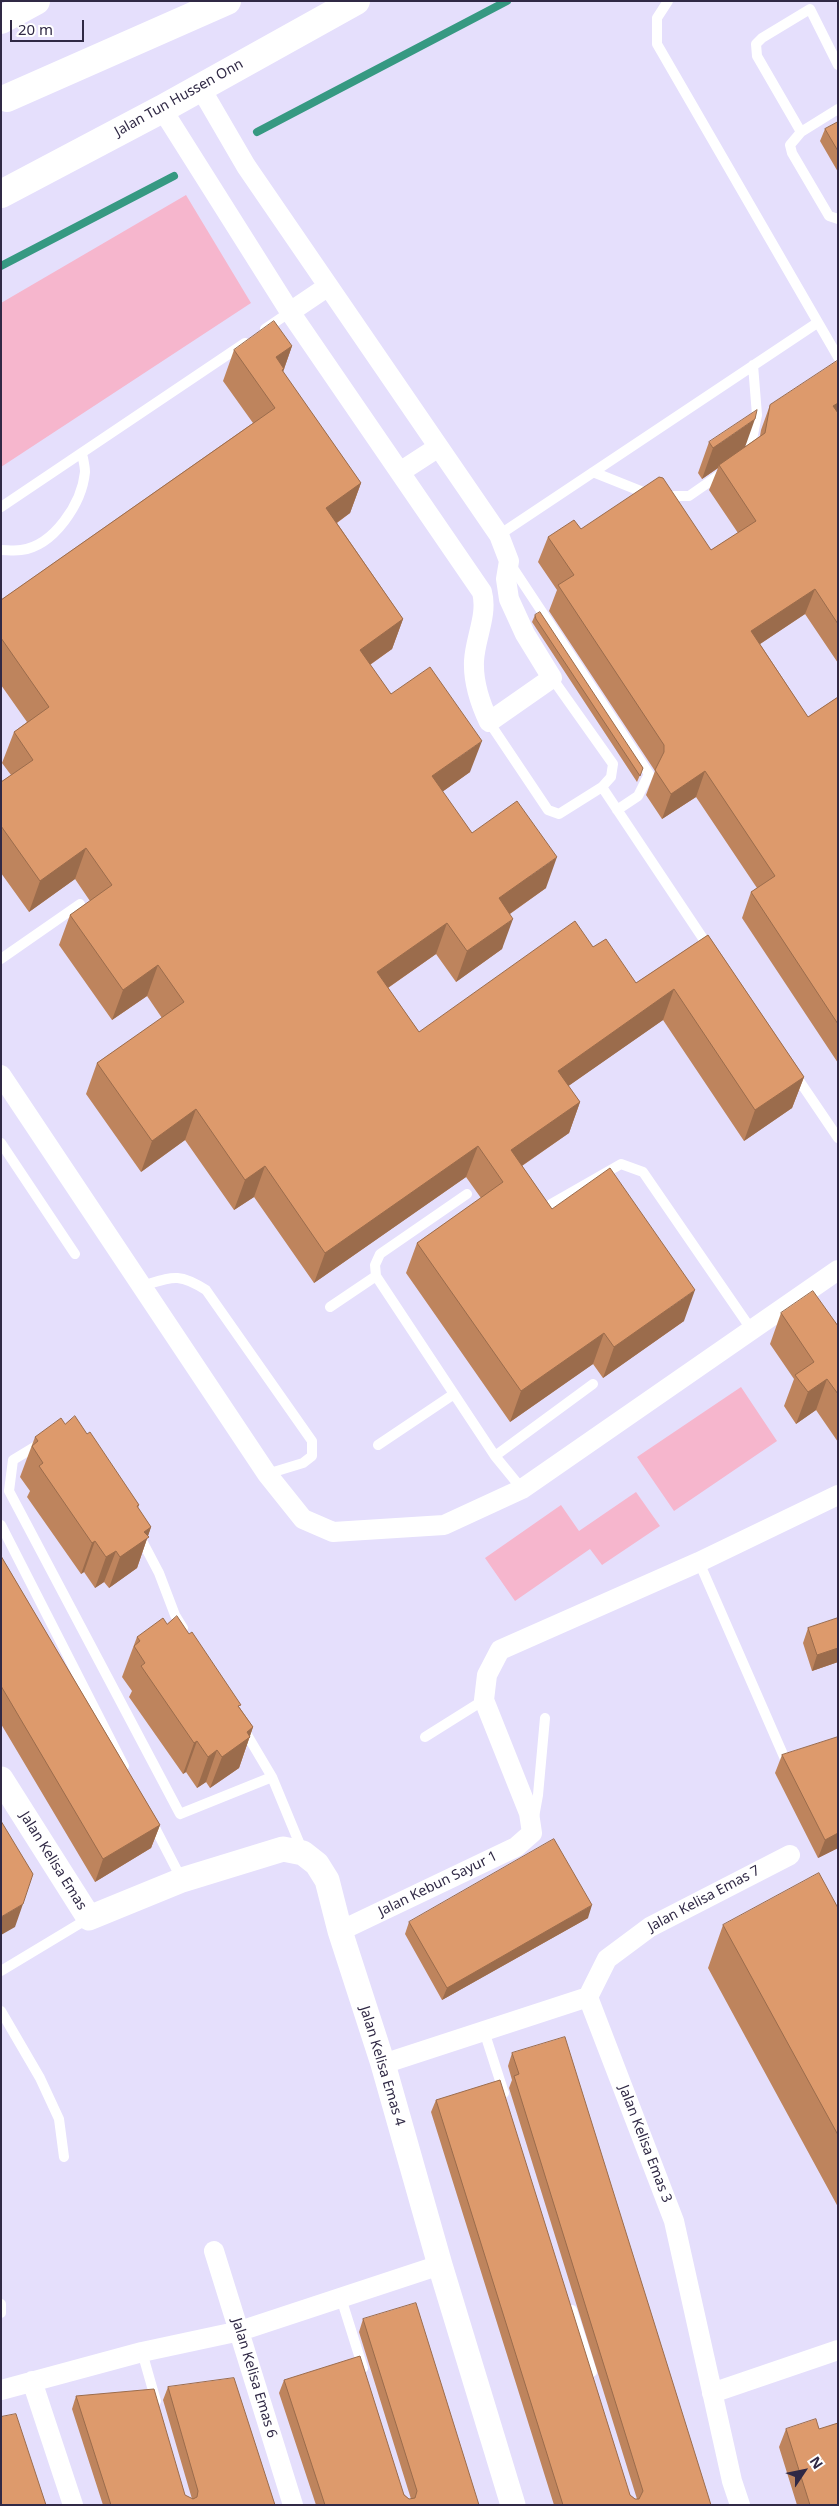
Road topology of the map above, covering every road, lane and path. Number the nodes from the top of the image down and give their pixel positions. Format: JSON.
{"nodes":[{"id":1,"x":36,"y":1,"type":"edge"},
{"id":2,"x":183,"y":1,"type":"edge"},
{"id":3,"x":227,"y":1,"type":"edge"},
{"id":4,"x":356,"y":1,"type":"edge"},
{"id":5,"x":668,"y":1,"type":"edge"},
{"id":6,"x":807,"y":5,"type":"edge"},
{"id":7,"x":1,"y":20,"type":"edge"},
{"id":8,"x":838,"y":65,"type":"edge"},
{"id":9,"x":200,"y":87,"type":"junction"},
{"id":10,"x":4,"y":99,"type":"edge"},
{"id":11,"x":162,"y":109,"type":"junction"},
{"id":12,"x":838,"y":109,"type":"edge"},
{"id":13,"x":800,"y":132,"type":"junction"},
{"id":14,"x":1,"y":194,"type":"edge"},
{"id":15,"x":838,"y":219,"type":"edge"},
{"id":16,"x":327,"y":287,"type":"junction"},
{"id":17,"x":290,"y":312,"type":"junction"},
{"id":18,"x":817,"y":323,"type":"junction"},
{"id":19,"x":838,"y":357,"type":"edge"},
{"id":20,"x":753,"y":365,"type":"junction"},
{"id":21,"x":437,"y":448,"type":"junction"},
{"id":22,"x":82,"y":452,"type":"junction"},
{"id":23,"x":400,"y":472,"type":"junction"},
{"id":24,"x":593,"y":472,"type":"junction"},
{"id":25,"x":1,"y":507,"type":"edge"},
{"id":26,"x":499,"y":535,"type":"junction"},
{"id":27,"x":1,"y":550,"type":"edge"},
{"id":28,"x":509,"y":561,"type":"junction"},
{"id":29,"x":552,"y":678,"type":"junction"},
{"id":30,"x":489,"y":722,"type":"junction"},
{"id":31,"x":602,"y":786,"type":"junction"},
{"id":32,"x":618,"y":810,"type":"junction"},
{"id":33,"x":80,"y":904,"type":"dead end"},
{"id":34,"x":714,"y":954,"type":"edge"},
{"id":35,"x":1,"y":959,"type":"edge"},
{"id":36,"x":789,"y":1066,"type":"edge"},
{"id":37,"x":1,"y":1075,"type":"edge"},
{"id":38,"x":838,"y":1138,"type":"edge"},
{"id":39,"x":1,"y":1143,"type":"edge"},
{"id":40,"x":467,"y":1194,"type":"dead end"},
{"id":41,"x":551,"y":1204,"type":"edge"},
{"id":42,"x":75,"y":1254,"type":"dead end"},
{"id":43,"x":838,"y":1270,"type":"edge"},
{"id":44,"x":376,"y":1276,"type":"junction"},
{"id":45,"x":142,"y":1286,"type":"junction"},
{"id":46,"x":330,"y":1307,"type":"dead end"},
{"id":47,"x":751,"y":1329,"type":"junction"},
{"id":48,"x":593,"y":1384,"type":"dead end"},
{"id":49,"x":454,"y":1394,"type":"junction"},
{"id":50,"x":53,"y":1435,"type":"edge"},
{"id":51,"x":378,"y":1445,"type":"dead end"},
{"id":52,"x":496,"y":1456,"type":"junction"},
{"id":53,"x":266,"y":1474,"type":"junction"},
{"id":54,"x":522,"y":1489,"type":"junction"},
{"id":55,"x":838,"y":1495,"type":"edge"},
{"id":56,"x":132,"y":1522,"type":"edge"},
{"id":57,"x":1,"y":1524,"type":"edge"},
{"id":58,"x":699,"y":1562,"type":"junction"},
{"id":59,"x":191,"y":1641,"type":"edge"},
{"id":60,"x":484,"y":1700,"type":"junction"},
{"id":61,"x":237,"y":1718,"type":"edge"},
{"id":62,"x":545,"y":1718,"type":"dead end"},
{"id":63,"x":425,"y":1737,"type":"dead end"},
{"id":64,"x":785,"y":1758,"type":"edge"},
{"id":65,"x":128,"y":1773,"type":"edge"},
{"id":66,"x":272,"y":1777,"type":"junction"},
{"id":67,"x":1,"y":1779,"type":"edge"},
{"id":68,"x":146,"y":1808,"type":"edge"},
{"id":69,"x":532,"y":1832,"type":"junction"},
{"id":70,"x":303,"y":1853,"type":"junction"},
{"id":71,"x":790,"y":1855,"type":"dead end"},
{"id":72,"x":182,"y":1880,"type":"junction"},
{"id":73,"x":89,"y":1918,"type":"junction"},
{"id":74,"x":340,"y":1931,"type":"junction"},
{"id":75,"x":1,"y":1971,"type":"edge"},
{"id":76,"x":588,"y":1997,"type":"junction"},
{"id":77,"x":1,"y":2011,"type":"edge"},
{"id":78,"x":484,"y":2030,"type":"junction"},
{"id":79,"x":383,"y":2064,"type":"junction"},
{"id":80,"x":508,"y":2106,"type":"edge"},
{"id":81,"x":64,"y":2157,"type":"dead end"},
{"id":82,"x":214,"y":2251,"type":"dead end"},
{"id":83,"x":440,"y":2265,"type":"junction"},
{"id":84,"x":568,"y":2295,"type":"edge"},
{"id":85,"x":342,"y":2298,"type":"junction"},
{"id":86,"x":1,"y":2304,"type":"edge"},
{"id":87,"x":1,"y":2313,"type":"edge"},
{"id":88,"x":240,"y":2331,"type":"junction"},
{"id":89,"x":838,"y":2350,"type":"edge"},
{"id":90,"x":142,"y":2352,"type":"junction"},
{"id":91,"x":594,"y":2378,"type":"edge"},
{"id":92,"x":32,"y":2381,"type":"junction"},
{"id":93,"x":368,"y":2382,"type":"edge"},
{"id":94,"x":1,"y":2390,"type":"edge"},
{"id":95,"x":712,"y":2393,"type":"junction"},
{"id":96,"x":159,"y":2409,"type":"edge"},
{"id":97,"x":73,"y":2505,"type":"edge"},
{"id":98,"x":293,"y":2505,"type":"edge"},
{"id":99,"x":513,"y":2505,"type":"edge"},
{"id":100,"x":740,"y":2505,"type":"edge"}],
"edges":[{"from":1,"to":7,"type":"main road"},
{"from":2,"to":10,"type":"main road"},
{"from":3,"to":10,"type":"main road"},
{"from":4,"to":9,"type":"main road","name":"Jalan Tun Hussen Onn"},
{"from":5,"to":18,"type":"lane"},
{"from":6,"to":8,"type":"lane"},
{"from":6,"to":13,"type":"lane"},
{"from":9,"to":11,"type":"main road","name":"Jalan Tun Hussen Onn"},
{"from":9,"to":16,"type":"street"},
{"from":11,"to":14,"type":"main road","name":"Jalan Tun Hussen Onn"},
{"from":11,"to":17,"type":"street"},
{"from":12,"to":13,"type":"lane"},
{"from":13,"to":15,"type":"lane"},
{"from":16,"to":17,"type":"street"},
{"from":16,"to":21,"type":"street"},
{"from":17,"to":22,"type":"lane"},
{"from":17,"to":23,"type":"street"},
{"from":18,"to":19,"type":"lane"},
{"from":18,"to":20,"type":"lane"},
{"from":20,"to":24,"type":"lane"},
{"from":20,"to":24,"type":"lane"},
{"from":21,"to":23,"type":"street"},
{"from":21,"to":26,"type":"street"},
{"from":22,"to":25,"type":"lane"},
{"from":22,"to":27,"type":"lane"},
{"from":23,"to":30,"type":"street"},
{"from":24,"to":26,"type":"lane"},
{"from":26,"to":28,"type":"street"},
{"from":28,"to":29,"type":"street"},
{"from":28,"to":32,"type":"lane"},
{"from":29,"to":30,"type":"street"},
{"from":29,"to":31,"type":"lane"},
{"from":30,"to":31,"type":"lane"},
{"from":31,"to":32,"type":"lane"},
{"from":32,"to":34,"type":"lane"},
{"from":33,"to":35,"type":"lane"},
{"from":36,"to":38,"type":"lane"},
{"from":37,"to":45,"type":"street"},
{"from":39,"to":42,"type":"lane"},
{"from":40,"to":44,"type":"lane"},
{"from":41,"to":47,"type":"lane"},
{"from":43,"to":47,"type":"street"},
{"from":44,"to":46,"type":"lane"},
{"from":44,"to":49,"type":"lane"},
{"from":45,"to":53,"type":"street"},
{"from":45,"to":53,"type":"lane"},
{"from":47,"to":54,"type":"street"},
{"from":48,"to":52,"type":"lane"},
{"from":49,"to":51,"type":"lane"},
{"from":49,"to":52,"type":"lane"},
{"from":50,"to":66,"type":"lane"},
{"from":52,"to":54,"type":"lane"},
{"from":53,"to":54,"type":"street"},
{"from":55,"to":58,"type":"street"},
{"from":56,"to":59,"type":"lane"},
{"from":57,"to":65,"type":"lane"},
{"from":58,"to":60,"type":"street"},
{"from":58,"to":64,"type":"lane"},
{"from":60,"to":63,"type":"lane"},
{"from":60,"to":69,"type":"street"},
{"from":61,"to":66,"type":"lane"},
{"from":62,"to":69,"type":"lane"},
{"from":66,"to":70,"type":"lane"},
{"from":67,"to":73,"type":"street","name":"Jalan Kelisa Emas"},
{"from":68,"to":72,"type":"lane"},
{"from":69,"to":74,"type":"street","name":"Jalan Kebun Sayur 1"},
{"from":70,"to":72,"type":"street"},
{"from":70,"to":74,"type":"street","name":"Jalan Kelisa Emas 4"},
{"from":71,"to":76,"type":"street","name":"Jalan Kelisa Emas 7"},
{"from":72,"to":73,"type":"street"},
{"from":73,"to":75,"type":"lane"},
{"from":74,"to":79,"type":"street","name":"Jalan Kelisa Emas 4"},
{"from":76,"to":78,"type":"street"},
{"from":76,"to":95,"type":"street","name":"Jalan Kelisa Emas 3"},
{"from":77,"to":81,"type":"lane"},
{"from":78,"to":79,"type":"street"},
{"from":78,"to":80,"type":"lane"},
{"from":79,"to":83,"type":"street","name":"Jalan Kelisa Emas 4"},
{"from":82,"to":88,"type":"street","name":"Jalan Kelisa Emas 6"},
{"from":83,"to":85,"type":"street"},
{"from":83,"to":99,"type":"street","name":"Jalan Kelisa Emas 4"},
{"from":84,"to":91,"type":"lane"},
{"from":85,"to":88,"type":"street"},
{"from":85,"to":93,"type":"lane"},
{"from":86,"to":87,"type":"lane"},
{"from":88,"to":90,"type":"street"},
{"from":88,"to":98,"type":"street","name":"Jalan Kelisa Emas 6"},
{"from":89,"to":95,"type":"street"},
{"from":90,"to":92,"type":"street"},
{"from":90,"to":96,"type":"lane"},
{"from":92,"to":94,"type":"street"},
{"from":92,"to":97,"type":"street"},
{"from":95,"to":100,"type":"street","name":"Jalan Kelisa Emas 3"}]}
